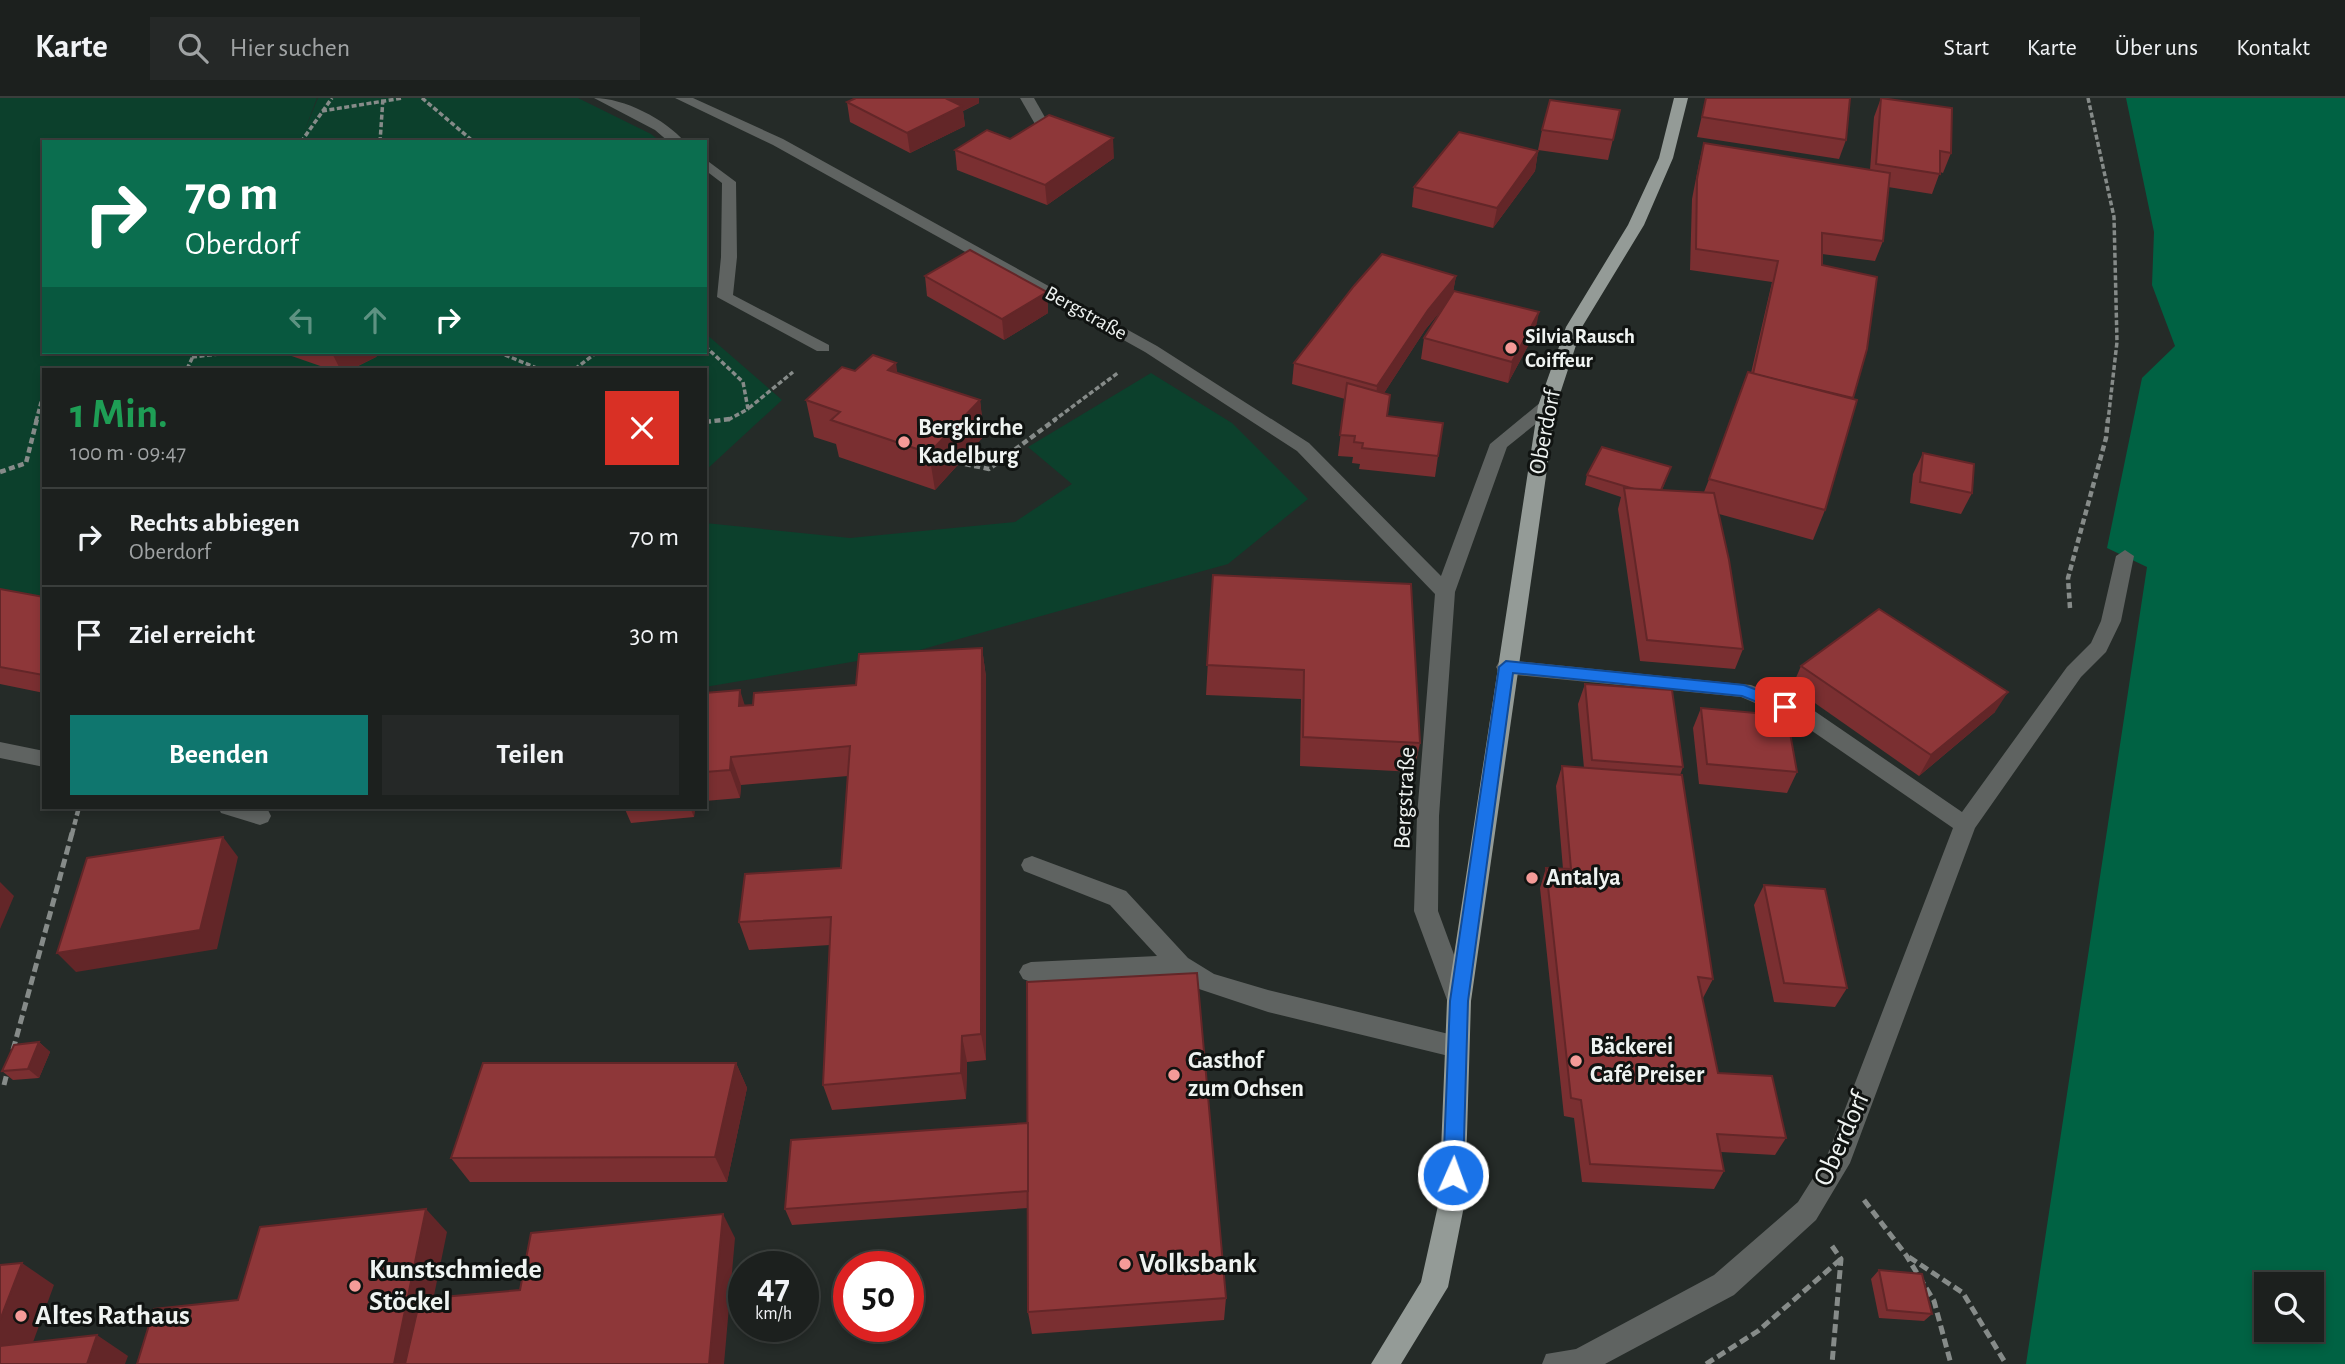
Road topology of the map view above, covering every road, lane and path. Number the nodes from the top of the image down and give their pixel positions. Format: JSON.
{"nodes":[{"id":1,"x":332,"y":98,"type":"edge"},
{"id":2,"x":403,"y":98,"type":"edge"},
{"id":3,"x":422,"y":98,"type":"edge"},
{"id":4,"x":601,"y":98,"type":"edge"},
{"id":5,"x":682,"y":98,"type":"edge"},
{"id":6,"x":1027,"y":98,"type":"edge"},
{"id":7,"x":1681,"y":98,"type":"edge"},
{"id":8,"x":2088,"y":98,"type":"edge"},
{"id":9,"x":382,"y":100,"type":"edge"},
{"id":10,"x":322,"y":111,"type":"junction"},
{"id":11,"x":1044,"y":128,"type":"edge"},
{"id":12,"x":302,"y":140,"type":"edge"},
{"id":13,"x":380,"y":140,"type":"edge"},
{"id":14,"x":472,"y":140,"type":"edge"},
{"id":15,"x":676,"y":140,"type":"edge"},
{"id":16,"x":707,"y":165,"type":"edge"},
{"id":17,"x":707,"y":348,"type":"edge"},
{"id":18,"x":824,"y":348,"type":"joint"},
{"id":19,"x":1151,"y":349,"type":"junction"},
{"id":20,"x":194,"y":354,"type":"edge"},
{"id":21,"x":218,"y":354,"type":"edge"},
{"id":22,"x":503,"y":354,"type":"edge"},
{"id":23,"x":594,"y":354,"type":"edge"},
{"id":24,"x":192,"y":357,"type":"junction"},
{"id":25,"x":187,"y":368,"type":"edge"},
{"id":26,"x":537,"y":368,"type":"edge"},
{"id":27,"x":576,"y":368,"type":"edge"},
{"id":28,"x":42,"y":399,"type":"edge"},
{"id":29,"x":1546,"y":406,"type":"junction"},
{"id":30,"x":748,"y":409,"type":"junction"},
{"id":31,"x":707,"y":422,"type":"edge"},
{"id":32,"x":965,"y":464,"type":"edge"},
{"id":33,"x":0,"y":472,"type":"edge"},
{"id":34,"x":2125,"y":556,"type":"dead end"},
{"id":35,"x":1445,"y":592,"type":"junction"},
{"id":36,"x":1506,"y":667,"type":"junction"},
{"id":37,"x":2074,"y":672,"type":"junction"},
{"id":38,"x":0,"y":750,"type":"edge"},
{"id":39,"x":42,"y":759,"type":"edge"},
{"id":40,"x":78,"y":809,"type":"edge"},
{"id":41,"x":236,"y":809,"type":"edge"},
{"id":42,"x":260,"y":816,"type":"dead end"},
{"id":43,"x":1965,"y":825,"type":"junction"},
{"id":44,"x":1032,"y":865,"type":"dead end"},
{"id":45,"x":1180,"y":965,"type":"junction"},
{"id":46,"x":1031,"y":972,"type":"dead end"},
{"id":47,"x":1459,"y":1001,"type":"junction"},
{"id":48,"x":1457,"y":1047,"type":"junction"},
{"id":49,"x":4,"y":1085,"type":"edge"},
{"id":50,"x":1837,"y":1163,"type":"junction"},
{"id":51,"x":1906,"y":1255,"type":"junction"},
{"id":52,"x":1385,"y":1364,"type":"edge"},
{"id":53,"x":1556,"y":1364,"type":"edge"},
{"id":54,"x":1706,"y":1364,"type":"edge"},
{"id":55,"x":1832,"y":1364,"type":"edge"},
{"id":56,"x":1951,"y":1364,"type":"edge"},
{"id":57,"x":2006,"y":1364,"type":"edge"}],
"edges":[{"from":1,"to":10,"type":"path"},
{"from":2,"to":9,"type":"path"},
{"from":3,"to":14,"type":"path"},
{"from":4,"to":15,"type":"street"},
{"from":5,"to":19,"type":"street","name":"Bergstraße"},
{"from":6,"to":11,"type":"street"},
{"from":7,"to":29,"type":"main road","name":"Oberdorf"},
{"from":8,"to":37,"type":"path"},
{"from":9,"to":10,"type":"path"},
{"from":9,"to":13,"type":"path"},
{"from":10,"to":12,"type":"path"},
{"from":16,"to":18,"type":"street"},
{"from":17,"to":30,"type":"path"},
{"from":18,"to":30,"type":"path"},
{"from":19,"to":32,"type":"path"},
{"from":19,"to":35,"type":"street","name":"Bergstraße"},
{"from":20,"to":24,"type":"path"},
{"from":21,"to":24,"type":"path"},
{"from":22,"to":26,"type":"path"},
{"from":23,"to":27,"type":"path"},
{"from":24,"to":25,"type":"path"},
{"from":28,"to":33,"type":"path"},
{"from":29,"to":35,"type":"street","name":"Bergstraße"},
{"from":29,"to":36,"type":"main road","name":"Oberdorf"},
{"from":30,"to":31,"type":"path"},
{"from":34,"to":37,"type":"street","name":"Oberdorf"},
{"from":35,"to":47,"type":"street","name":"Bergstraße"},
{"from":36,"to":43,"type":"street"},
{"from":36,"to":47,"type":"main road","name":"Oberdorf"},
{"from":37,"to":43,"type":"street","name":"Oberdorf"},
{"from":38,"to":39,"type":"street"},
{"from":40,"to":49,"type":"path"},
{"from":41,"to":42,"type":"street"},
{"from":43,"to":50,"type":"street","name":"Oberdorf"},
{"from":44,"to":45,"type":"street"},
{"from":45,"to":46,"type":"street"},
{"from":45,"to":48,"type":"street"},
{"from":47,"to":48,"type":"main road","name":"Oberdorf"},
{"from":48,"to":52,"type":"main road","name":"Oberdorf"},
{"from":50,"to":51,"type":"path"},
{"from":50,"to":53,"type":"street","name":"Oberdorf"},
{"from":51,"to":56,"type":"path"},
{"from":51,"to":57,"type":"path"},
{"from":54,"to":55,"type":"path"}]}
